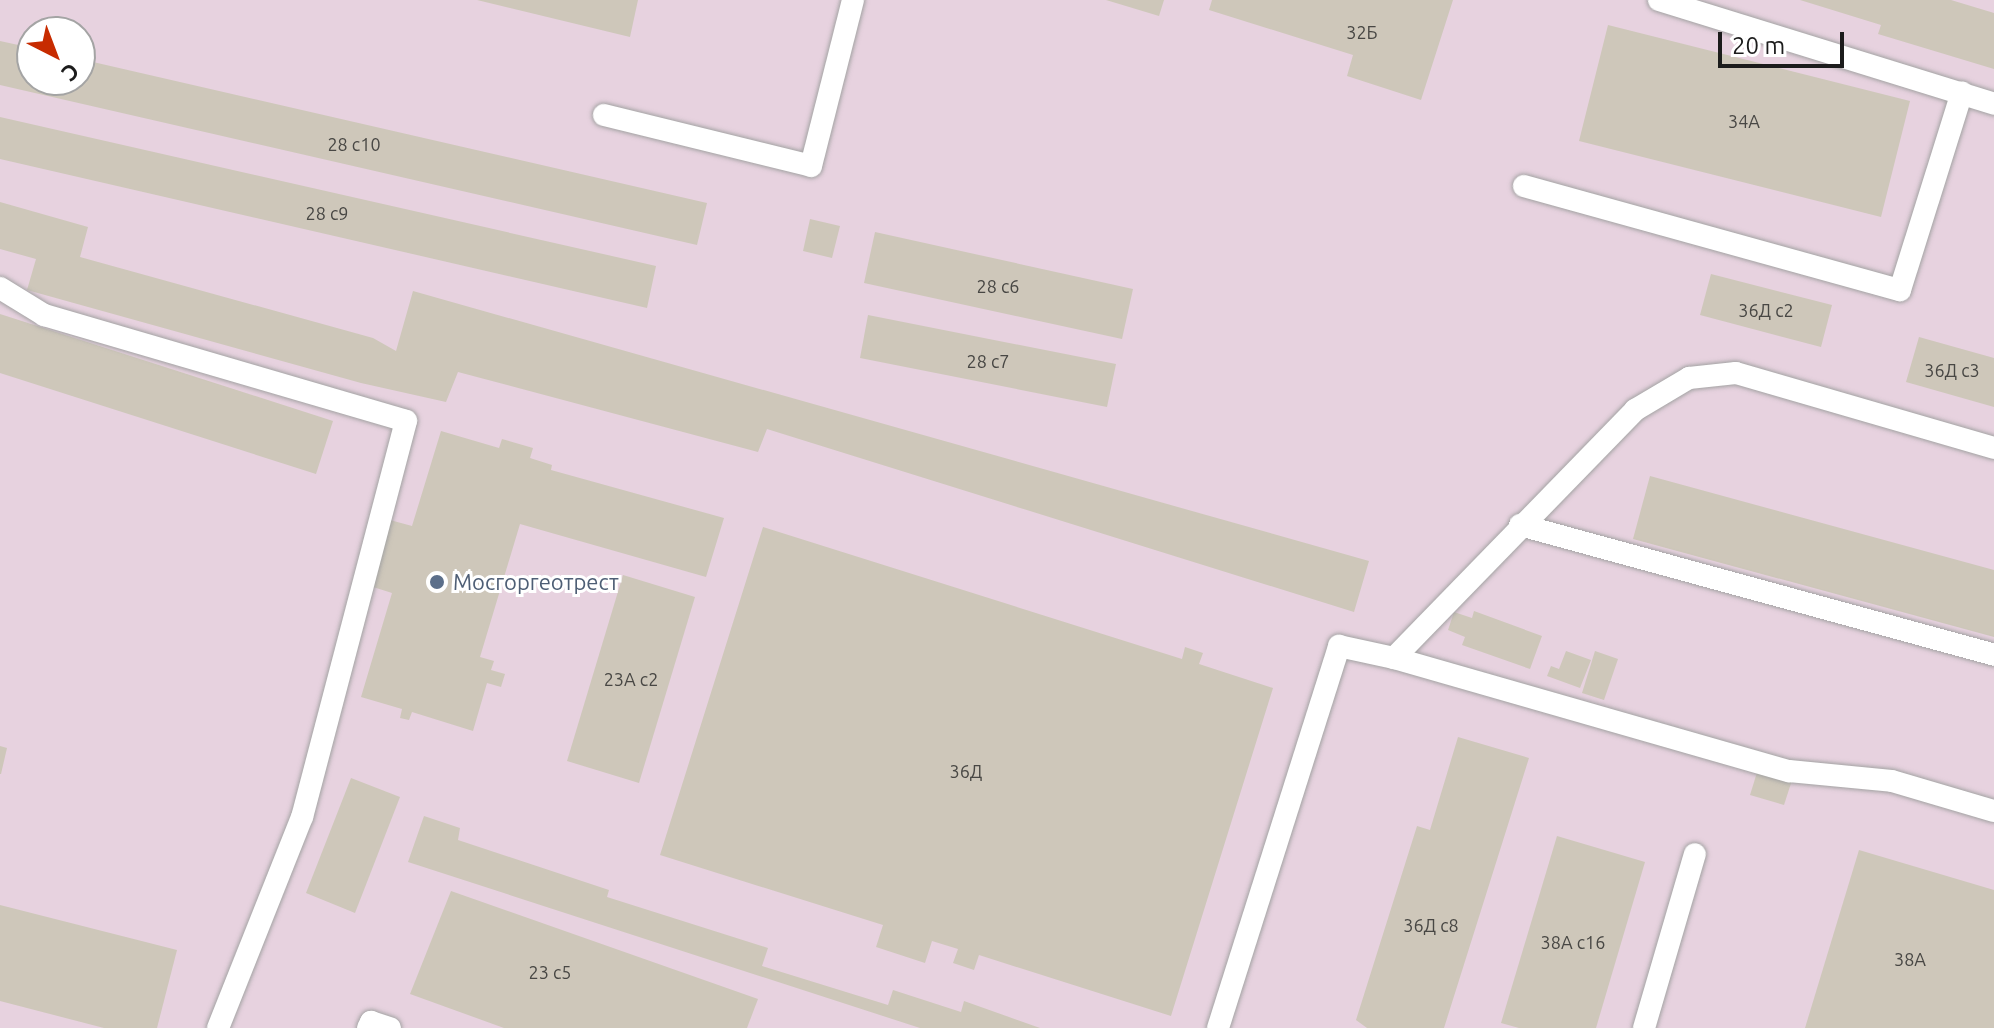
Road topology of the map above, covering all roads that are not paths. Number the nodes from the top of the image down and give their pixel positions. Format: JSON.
{"nodes":[{"id":1,"x":853,"y":0,"type":"edge"},
{"id":2,"x":1659,"y":0,"type":"edge"},
{"id":3,"x":1962,"y":92,"type":"junction"},
{"id":4,"x":1994,"y":104,"type":"edge"},
{"id":5,"x":604,"y":115,"type":"dead end"},
{"id":6,"x":1524,"y":186,"type":"dead end"},
{"id":7,"x":0,"y":288,"type":"edge"},
{"id":8,"x":1994,"y":448,"type":"edge"},
{"id":9,"x":1520,"y":525,"type":"junction"},
{"id":10,"x":1994,"y":655,"type":"edge"},
{"id":11,"x":1394,"y":658,"type":"junction"},
{"id":12,"x":1994,"y":811,"type":"edge"},
{"id":13,"x":1695,"y":854,"type":"dead end"},
{"id":14,"x":218,"y":1028,"type":"edge"},
{"id":15,"x":368,"y":1028,"type":"edge"},
{"id":16,"x":390,"y":1028,"type":"edge"},
{"id":17,"x":1218,"y":1028,"type":"edge"},
{"id":18,"x":1644,"y":1028,"type":"edge"}],
"edges":[{"from":1,"to":5,"type":"lane"},
{"from":2,"to":3,"type":"lane"},
{"from":3,"to":4,"type":"lane"},
{"from":3,"to":6,"type":"lane"},
{"from":7,"to":14,"type":"lane"},
{"from":8,"to":9,"type":"lane"},
{"from":9,"to":10,"type":"lane"},
{"from":9,"to":11,"type":"lane"},
{"from":11,"to":12,"type":"lane"},
{"from":11,"to":17,"type":"lane"},
{"from":13,"to":18,"type":"lane"},
{"from":15,"to":16,"type":"lane"}]}
